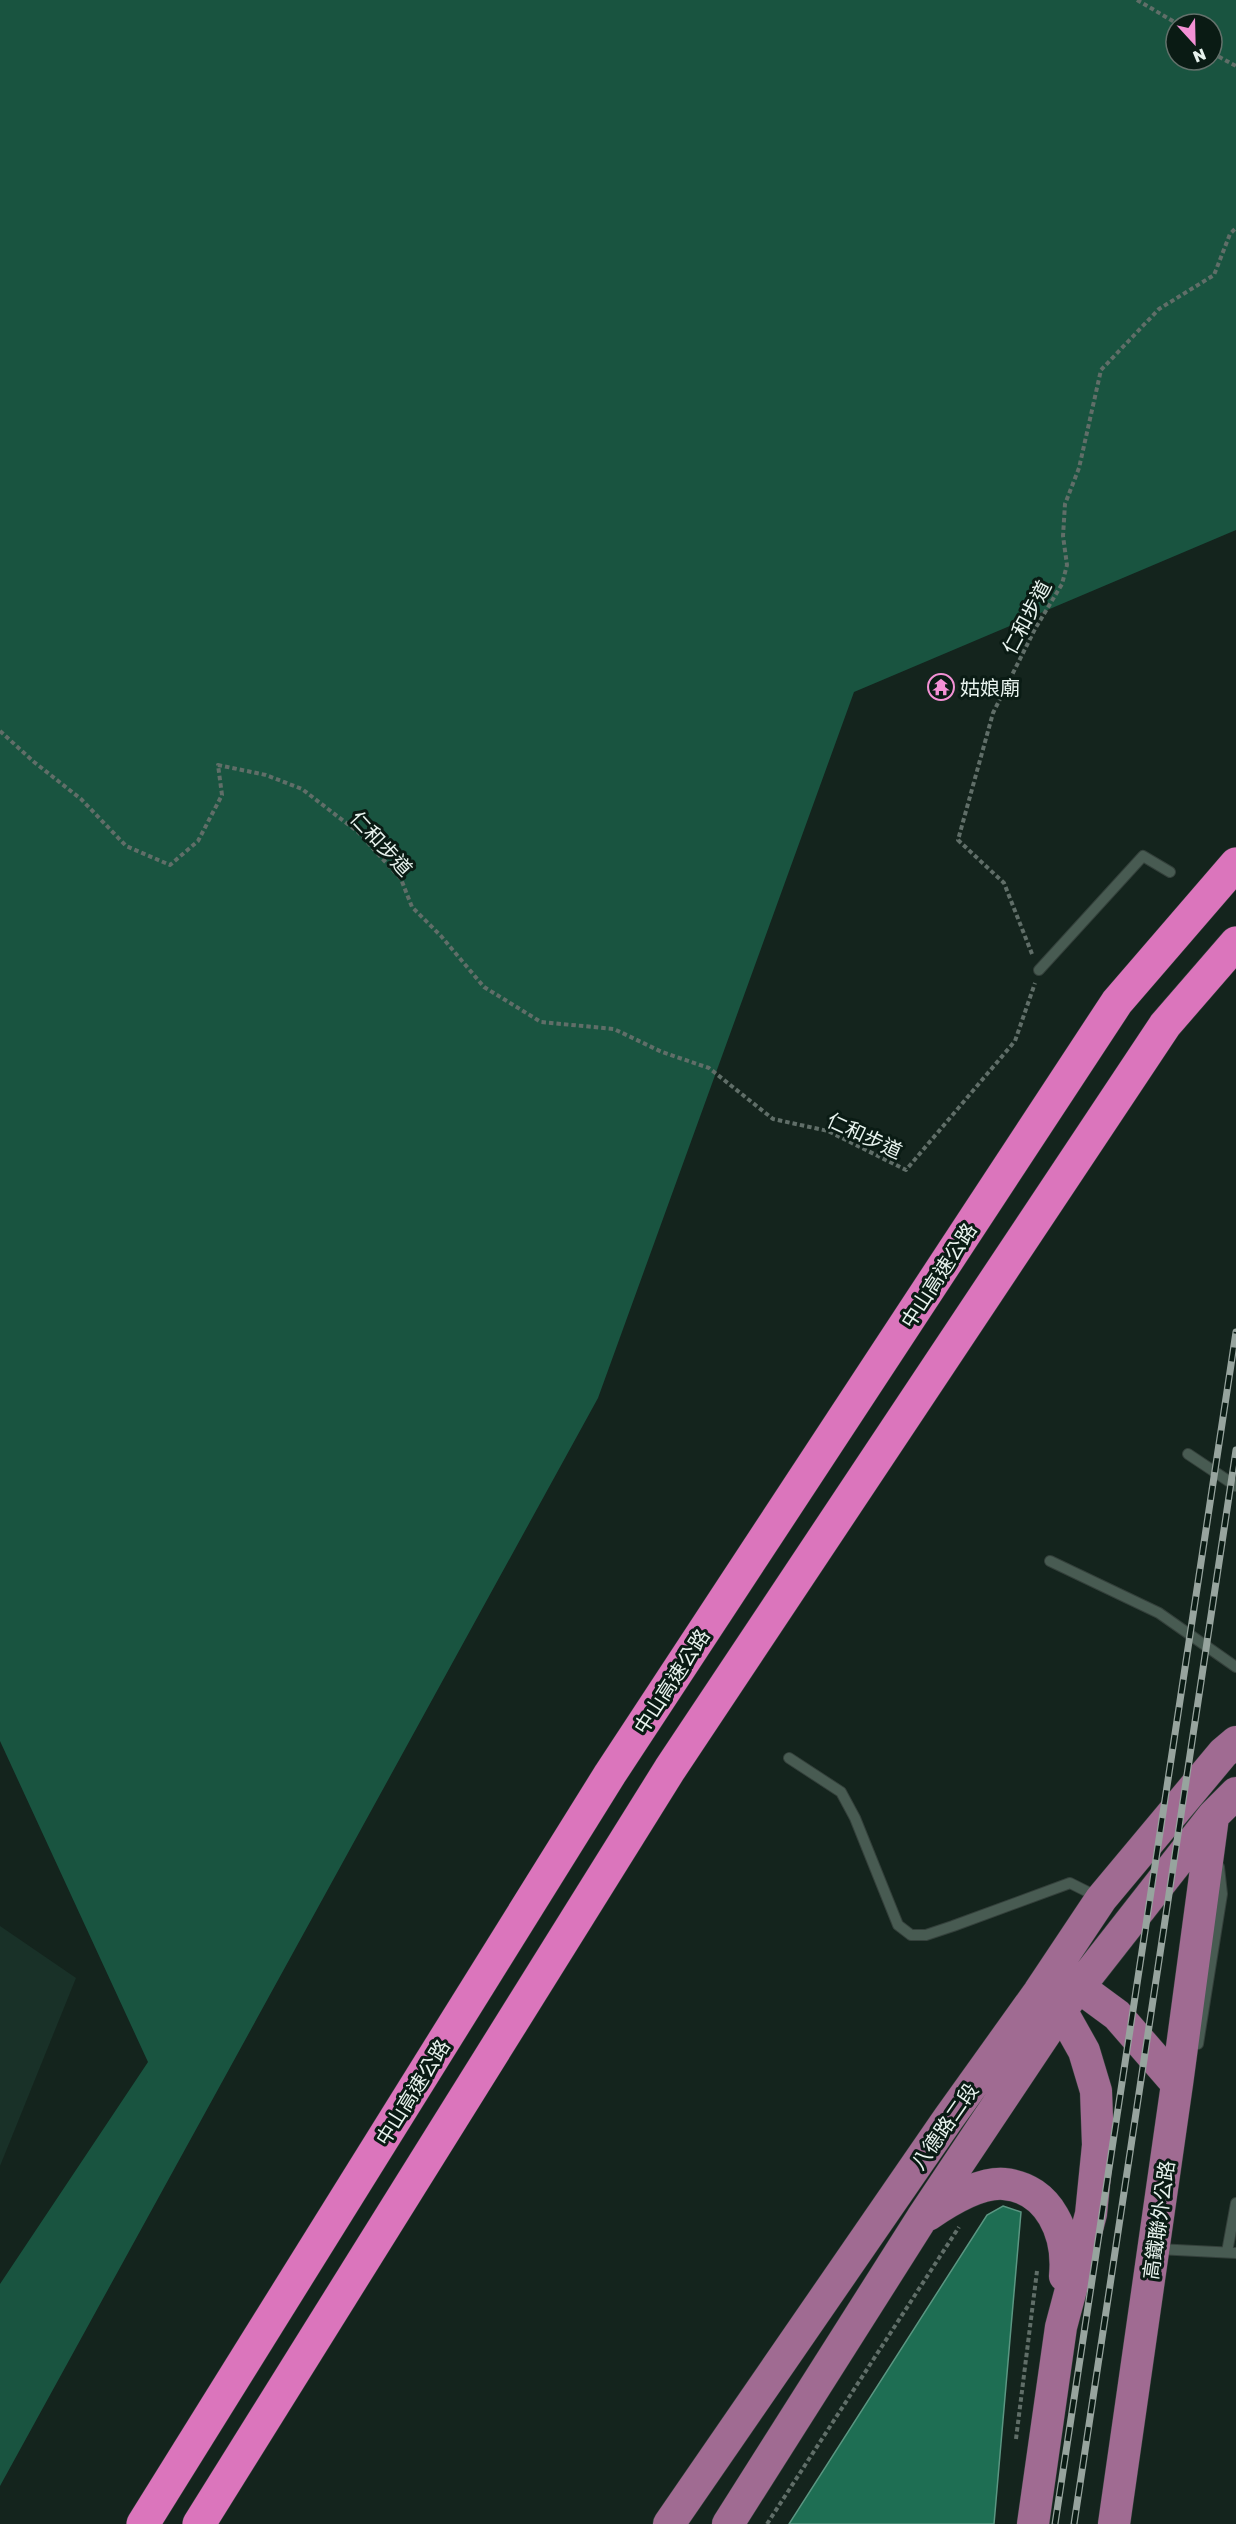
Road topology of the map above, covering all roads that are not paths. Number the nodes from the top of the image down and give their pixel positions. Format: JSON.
{"nodes":[{"id":1,"x":1236,"y":864,"type":"edge"},
{"id":2,"x":1170,"y":872,"type":"dead end"},
{"id":3,"x":1236,"y":943,"type":"edge"},
{"id":4,"x":1039,"y":970,"type":"road end"},
{"id":5,"x":1188,"y":1454,"type":"dead end"},
{"id":6,"x":1236,"y":1486,"type":"edge"},
{"id":7,"x":1050,"y":1561,"type":"dead end"},
{"id":8,"x":1236,"y":1667,"type":"edge"},
{"id":9,"x":1236,"y":1742,"type":"edge"},
{"id":10,"x":789,"y":1758,"type":"dead end"},
{"id":11,"x":1236,"y":1793,"type":"edge"},
{"id":12,"x":1213,"y":1816,"type":"junction"},
{"id":13,"x":1101,"y":1899,"type":"junction"},
{"id":14,"x":1058,"y":1990,"type":"junction"},
{"id":15,"x":1186,"y":2072,"type":"junction"},
{"id":16,"x":1236,"y":2203,"type":"edge"},
{"id":17,"x":922,"y":2218,"type":"junction"},
{"id":18,"x":1162,"y":2241,"type":"junction"},
{"id":19,"x":1232,"y":2253,"type":"edge"},
{"id":20,"x":1061,"y":2326,"type":"junction"},
{"id":21,"x":143,"y":2524,"type":"edge"},
{"id":22,"x":199,"y":2524,"type":"edge"},
{"id":23,"x":669,"y":2524,"type":"edge"},
{"id":24,"x":728,"y":2524,"type":"edge"},
{"id":25,"x":1033,"y":2524,"type":"edge"},
{"id":26,"x":1114,"y":2524,"type":"edge"}],
"edges":[{"from":1,"to":21,"type":"highway","name":"中山高速公路"},
{"from":2,"to":4,"type":"lane"},
{"from":3,"to":22,"type":"highway"},
{"from":5,"to":6,"type":"lane"},
{"from":7,"to":8,"type":"lane"},
{"from":9,"to":13,"type":"main road","name":"八德路二段"},
{"from":10,"to":13,"type":"lane"},
{"from":11,"to":12,"type":"main road","name":"八德路二段"},
{"from":12,"to":14,"type":"main road","name":"八德路二段"},
{"from":12,"to":15,"type":"main road","name":"高鐵聯外公路"},
{"from":13,"to":14,"type":"main road","name":"八德路二段"},
{"from":14,"to":15,"type":"main road"},
{"from":14,"to":17,"type":"main road","name":"八德路二段"},
{"from":14,"to":20,"type":"main road"},
{"from":14,"to":23,"type":"main road","name":"八德路二段"},
{"from":15,"to":18,"type":"main road","name":"高鐵聯外公路"},
{"from":16,"to":19,"type":"lane"},
{"from":17,"to":20,"type":"main road"},
{"from":17,"to":24,"type":"main road","name":"八德路二段"},
{"from":18,"to":19,"type":"lane"},
{"from":18,"to":26,"type":"main road","name":"高鐵聯外公路"},
{"from":20,"to":25,"type":"main road"}]}
